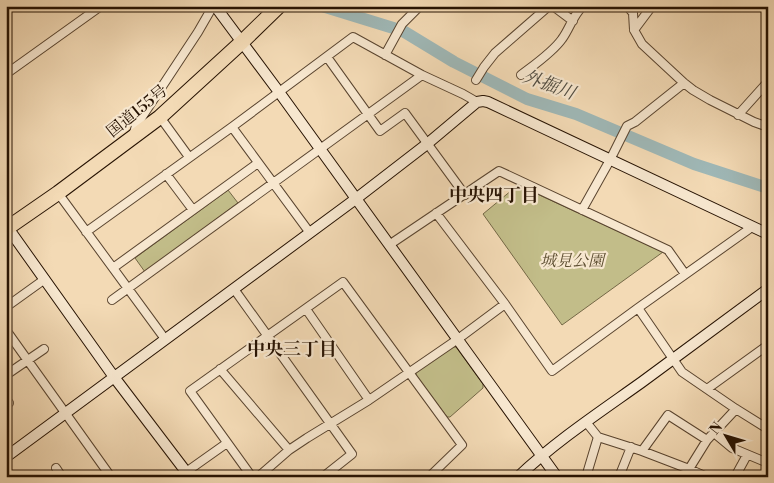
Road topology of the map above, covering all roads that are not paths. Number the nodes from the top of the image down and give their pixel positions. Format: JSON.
{"nodes":[{"id":1,"x":101,"y":6,"type":"edge"},
{"id":2,"x":214,"y":6,"type":"edge"},
{"id":3,"x":279,"y":6,"type":"edge"},
{"id":4,"x":420,"y":6,"type":"edge"},
{"id":5,"x":549,"y":6,"type":"edge"},
{"id":6,"x":553,"y":6,"type":"edge"},
{"id":7,"x":583,"y":6,"type":"edge"},
{"id":8,"x":627,"y":6,"type":"edge"},
{"id":9,"x":652,"y":6,"type":"edge"},
{"id":10,"x":573,"y":21,"type":"junction"},
{"id":11,"x":634,"y":30,"type":"junction"},
{"id":12,"x":242,"y":42,"type":"junction"},
{"id":13,"x":385,"y":54,"type":"junction"},
{"id":14,"x":327,"y":57,"type":"junction"},
{"id":15,"x":6,"y":74,"type":"edge"},
{"id":16,"x":422,"y":75,"type":"junction"},
{"id":17,"x":521,"y":75,"type":"dead end"},
{"id":18,"x":476,"y":80,"type":"dead end"},
{"id":19,"x":684,"y":83,"type":"junction"},
{"id":20,"x":768,"y":83,"type":"edge"},
{"id":21,"x":280,"y":92,"type":"junction"},
{"id":22,"x":477,"y":102,"type":"junction"},
{"id":23,"x":368,"y":114,"type":"junction"},
{"id":24,"x":738,"y":115,"type":"junction"},
{"id":25,"x":160,"y":117,"type":"junction"},
{"id":26,"x":232,"y":127,"type":"junction"},
{"id":27,"x":768,"y":128,"type":"edge"},
{"id":28,"x":133,"y":138,"type":"junction"},
{"id":29,"x":427,"y":144,"type":"junction"},
{"id":30,"x":320,"y":148,"type":"junction"},
{"id":31,"x":189,"y":157,"type":"junction"},
{"id":32,"x":610,"y":160,"type":"junction"},
{"id":33,"x":258,"y":163,"type":"junction"},
{"id":34,"x":166,"y":174,"type":"junction"},
{"id":35,"x":273,"y":182,"type":"junction"},
{"id":36,"x":58,"y":193,"type":"junction"},
{"id":37,"x":465,"y":194,"type":"junction"},
{"id":38,"x":357,"y":198,"type":"junction"},
{"id":39,"x":193,"y":210,"type":"junction"},
{"id":40,"x":582,"y":210,"type":"junction"},
{"id":41,"x":436,"y":213,"type":"junction"},
{"id":42,"x":8,"y":225,"type":"edge"},
{"id":43,"x":752,"y":227,"type":"junction"},
{"id":44,"x":86,"y":232,"type":"junction"},
{"id":45,"x":310,"y":233,"type":"junction"},
{"id":46,"x":768,"y":234,"type":"edge"},
{"id":47,"x":389,"y":245,"type":"junction"},
{"id":48,"x":113,"y":268,"type":"junction"},
{"id":49,"x":685,"y":274,"type":"junction"},
{"id":50,"x":45,"y":279,"type":"junction"},
{"id":51,"x":128,"y":288,"type":"junction"},
{"id":52,"x":234,"y":289,"type":"junction"},
{"id":53,"x":768,"y":289,"type":"edge"},
{"id":54,"x":112,"y":300,"type":"dead end"},
{"id":55,"x":505,"y":304,"type":"junction"},
{"id":56,"x":6,"y":307,"type":"edge"},
{"id":57,"x":306,"y":308,"type":"junction"},
{"id":58,"x":638,"y":308,"type":"junction"},
{"id":59,"x":6,"y":330,"type":"edge"},
{"id":60,"x":267,"y":336,"type":"junction"},
{"id":61,"x":165,"y":339,"type":"junction"},
{"id":62,"x":458,"y":339,"type":"junction"},
{"id":63,"x":768,"y":345,"type":"edge"},
{"id":64,"x":44,"y":349,"type":"dead end"},
{"id":65,"x":674,"y":359,"type":"junction"},
{"id":66,"x":28,"y":360,"type":"junction"},
{"id":67,"x":220,"y":370,"type":"junction"},
{"id":68,"x":408,"y":372,"type":"junction"},
{"id":69,"x":6,"y":375,"type":"edge"},
{"id":70,"x":114,"y":377,"type":"junction"},
{"id":71,"x":707,"y":389,"type":"junction"},
{"id":72,"x":369,"y":400,"type":"junction"},
{"id":73,"x":736,"y":409,"type":"junction"},
{"id":74,"x":66,"y":413,"type":"junction"},
{"id":75,"x":586,"y":422,"type":"junction"},
{"id":76,"x":330,"y":424,"type":"junction"},
{"id":77,"x":768,"y":428,"type":"edge"},
{"id":78,"x":714,"y":433,"type":"junction"},
{"id":79,"x":598,"y":437,"type":"junction"},
{"id":80,"x":707,"y":440,"type":"junction"},
{"id":81,"x":228,"y":443,"type":"junction"},
{"id":82,"x":631,"y":447,"type":"junction"},
{"id":83,"x":290,"y":450,"type":"junction"},
{"id":84,"x":642,"y":451,"type":"junction"},
{"id":85,"x":747,"y":455,"type":"junction"},
{"id":86,"x":541,"y":456,"type":"junction"},
{"id":87,"x":6,"y":457,"type":"edge"},
{"id":88,"x":768,"y":463,"type":"edge"},
{"id":89,"x":56,"y":468,"type":"dead end"},
{"id":90,"x":689,"y":469,"type":"junction"},
{"id":91,"x":185,"y":475,"type":"edge"},
{"id":92,"x":62,"y":477,"type":"edge"},
{"id":93,"x":111,"y":477,"type":"edge"},
{"id":94,"x":252,"y":477,"type":"edge"},
{"id":95,"x":258,"y":477,"type":"edge"},
{"id":96,"x":323,"y":477,"type":"edge"},
{"id":97,"x":429,"y":477,"type":"edge"},
{"id":98,"x":518,"y":477,"type":"edge"},
{"id":99,"x":557,"y":477,"type":"edge"},
{"id":100,"x":586,"y":477,"type":"edge"},
{"id":101,"x":620,"y":477,"type":"edge"},
{"id":102,"x":707,"y":477,"type":"edge"},
{"id":103,"x":735,"y":477,"type":"edge"}],
"edges":[{"from":1,"to":15,"type":"street"},
{"from":2,"to":12,"type":"street"},
{"from":2,"to":28,"type":"street"},
{"from":3,"to":12,"type":"highway","name":"国道155号"},
{"from":4,"to":13,"type":"street"},
{"from":5,"to":18,"type":"street"},
{"from":6,"to":10,"type":"street"},
{"from":7,"to":10,"type":"street"},
{"from":8,"to":11,"type":"street"},
{"from":9,"to":11,"type":"street"},
{"from":10,"to":17,"type":"street"},
{"from":11,"to":19,"type":"street"},
{"from":12,"to":21,"type":"street"},
{"from":12,"to":25,"type":"highway","name":"国道155号"},
{"from":13,"to":14,"type":"street"},
{"from":13,"to":16,"type":"street"},
{"from":14,"to":21,"type":"street"},
{"from":14,"to":23,"type":"street"},
{"from":16,"to":22,"type":"street"},
{"from":16,"to":23,"type":"street"},
{"from":19,"to":24,"type":"street"},
{"from":19,"to":32,"type":"street"},
{"from":20,"to":24,"type":"street"},
{"from":21,"to":26,"type":"street"},
{"from":21,"to":30,"type":"street"},
{"from":22,"to":29,"type":"street"},
{"from":22,"to":32,"type":"street"},
{"from":23,"to":29,"type":"street"},
{"from":23,"to":30,"type":"street"},
{"from":24,"to":27,"type":"street"},
{"from":25,"to":28,"type":"highway","name":"国道155号"},
{"from":25,"to":31,"type":"street"},
{"from":26,"to":31,"type":"street"},
{"from":26,"to":33,"type":"street"},
{"from":28,"to":36,"type":"highway","name":"国道155号"},
{"from":29,"to":37,"type":"street"},
{"from":29,"to":38,"type":"street"},
{"from":30,"to":35,"type":"street"},
{"from":30,"to":38,"type":"street"},
{"from":31,"to":34,"type":"street"},
{"from":32,"to":40,"type":"street"},
{"from":32,"to":43,"type":"street"},
{"from":33,"to":35,"type":"street"},
{"from":33,"to":39,"type":"street"},
{"from":34,"to":39,"type":"street"},
{"from":34,"to":44,"type":"street"},
{"from":35,"to":45,"type":"street"},
{"from":35,"to":51,"type":"street"},
{"from":36,"to":42,"type":"highway","name":"国道155号"},
{"from":36,"to":44,"type":"street"},
{"from":37,"to":40,"type":"street"},
{"from":37,"to":41,"type":"street"},
{"from":38,"to":45,"type":"street"},
{"from":38,"to":47,"type":"street"},
{"from":39,"to":48,"type":"street"},
{"from":40,"to":49,"type":"street"},
{"from":41,"to":47,"type":"street"},
{"from":41,"to":55,"type":"street"},
{"from":42,"to":50,"type":"street"},
{"from":43,"to":46,"type":"street"},
{"from":43,"to":49,"type":"street"},
{"from":44,"to":48,"type":"street"},
{"from":45,"to":52,"type":"street"},
{"from":47,"to":62,"type":"street"},
{"from":48,"to":51,"type":"street"},
{"from":49,"to":58,"type":"street"},
{"from":50,"to":56,"type":"street"},
{"from":50,"to":70,"type":"street"},
{"from":51,"to":54,"type":"street"},
{"from":51,"to":61,"type":"street"},
{"from":52,"to":60,"type":"street"},
{"from":52,"to":61,"type":"street"},
{"from":53,"to":65,"type":"street"},
{"from":55,"to":58,"type":"street"},
{"from":55,"to":62,"type":"street"},
{"from":57,"to":60,"type":"street"},
{"from":57,"to":68,"type":"street"},
{"from":57,"to":72,"type":"street"},
{"from":58,"to":65,"type":"street"},
{"from":59,"to":66,"type":"street"},
{"from":60,"to":67,"type":"street"},
{"from":60,"to":76,"type":"street"},
{"from":61,"to":70,"type":"street"},
{"from":62,"to":68,"type":"street"},
{"from":62,"to":86,"type":"street"},
{"from":63,"to":71,"type":"street"},
{"from":64,"to":66,"type":"street"},
{"from":65,"to":71,"type":"street"},
{"from":65,"to":75,"type":"street"},
{"from":66,"to":69,"type":"street"},
{"from":66,"to":74,"type":"street"},
{"from":67,"to":81,"type":"street"},
{"from":67,"to":83,"type":"street"},
{"from":68,"to":72,"type":"street"},
{"from":68,"to":97,"type":"street"},
{"from":70,"to":74,"type":"street"},
{"from":70,"to":91,"type":"street"},
{"from":71,"to":73,"type":"street"},
{"from":72,"to":76,"type":"street"},
{"from":73,"to":77,"type":"street"},
{"from":73,"to":78,"type":"street"},
{"from":74,"to":87,"type":"street"},
{"from":74,"to":93,"type":"street"},
{"from":75,"to":79,"type":"street"},
{"from":75,"to":86,"type":"street"},
{"from":76,"to":83,"type":"street"},
{"from":76,"to":96,"type":"street"},
{"from":78,"to":80,"type":"street"},
{"from":78,"to":85,"type":"street"},
{"from":79,"to":82,"type":"street"},
{"from":79,"to":100,"type":"street"},
{"from":80,"to":84,"type":"street"},
{"from":80,"to":90,"type":"street"},
{"from":81,"to":91,"type":"street"},
{"from":81,"to":94,"type":"street"},
{"from":82,"to":84,"type":"street"},
{"from":82,"to":101,"type":"street"},
{"from":83,"to":95,"type":"street"},
{"from":84,"to":90,"type":"street"},
{"from":85,"to":88,"type":"street"},
{"from":85,"to":103,"type":"street"},
{"from":86,"to":98,"type":"street"},
{"from":86,"to":99,"type":"street"},
{"from":89,"to":92,"type":"street"},
{"from":90,"to":102,"type":"street"}]}
